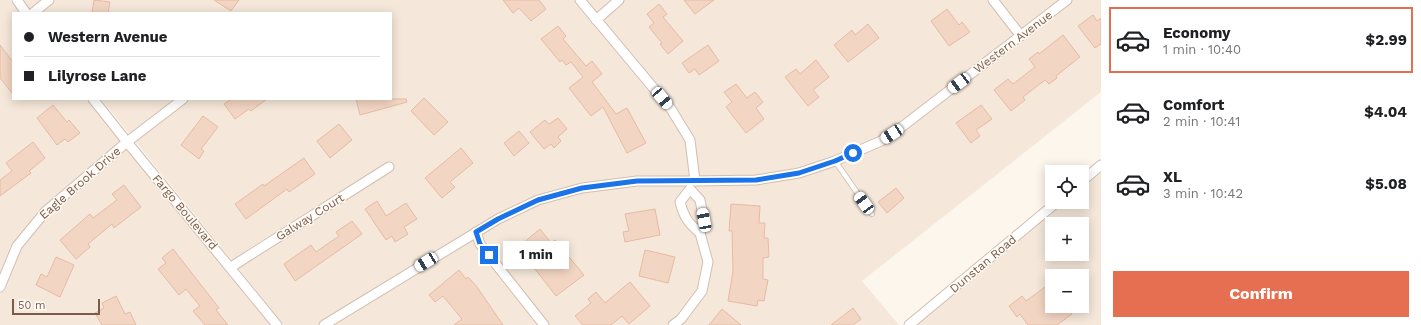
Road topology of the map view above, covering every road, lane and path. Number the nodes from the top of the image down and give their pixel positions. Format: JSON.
{"nodes":[{"id":1,"x":17,"y":0,"type":"edge"},
{"id":2,"x":49,"y":0,"type":"edge"},
{"id":3,"x":580,"y":0,"type":"edge"},
{"id":4,"x":619,"y":0,"type":"edge"},
{"id":5,"x":993,"y":0,"type":"edge"},
{"id":6,"x":1067,"y":0,"type":"edge"},
{"id":7,"x":25,"y":12,"type":"edge"},
{"id":8,"x":34,"y":12,"type":"edge"},
{"id":9,"x":596,"y":20,"type":"junction"},
{"id":10,"x":1021,"y":36,"type":"junction"},
{"id":11,"x":94,"y":100,"type":"edge"},
{"id":12,"x":181,"y":100,"type":"edge"},
{"id":13,"x":127,"y":142,"type":"junction"},
{"id":14,"x":835,"y":161,"type":"junction"},
{"id":15,"x":1101,"y":165,"type":"edge"},
{"id":16,"x":389,"y":167,"type":"dead end"},
{"id":17,"x":1089,"y":175,"type":"edge"},
{"id":18,"x":691,"y":184,"type":"junction"},
{"id":19,"x":1049,"y":209,"type":"edge"},
{"id":20,"x":872,"y":214,"type":"dead end"},
{"id":21,"x":476,"y":232,"type":"junction"},
{"id":22,"x":700,"y":233,"type":"junction"},
{"id":23,"x":231,"y":267,"type":"junction"},
{"id":24,"x":0,"y":287,"type":"edge"},
{"id":25,"x":277,"y":325,"type":"edge"},
{"id":26,"x":324,"y":325,"type":"edge"},
{"id":27,"x":544,"y":325,"type":"edge"},
{"id":28,"x":673,"y":325,"type":"edge"},
{"id":29,"x":909,"y":325,"type":"edge"}],
"edges":[{"from":1,"to":7,"type":"street"},
{"from":2,"to":8,"type":"street"},
{"from":3,"to":9,"type":"street"},
{"from":4,"to":9,"type":"street"},
{"from":5,"to":10,"type":"street"},
{"from":6,"to":10,"type":"street","name":"Western Avenue"},
{"from":9,"to":18,"type":"street"},
{"from":10,"to":14,"type":"street","name":"Western Avenue"},
{"from":11,"to":13,"type":"street","name":"Fargo Boulevard"},
{"from":12,"to":13,"type":"street","name":"Eagle Brook Drive"},
{"from":13,"to":23,"type":"street","name":"Fargo Boulevard"},
{"from":13,"to":24,"type":"street","name":"Eagle Brook Drive"},
{"from":14,"to":18,"type":"street","name":"Western Avenue"},
{"from":14,"to":20,"type":"lane"},
{"from":15,"to":17,"type":"street"},
{"from":16,"to":23,"type":"street","name":"Galway Court"},
{"from":18,"to":21,"type":"street","name":"Western Avenue"},
{"from":18,"to":22,"type":"street"},
{"from":18,"to":22,"type":"street"},
{"from":19,"to":29,"type":"street","name":"Dunstan Road"},
{"from":21,"to":26,"type":"street","name":"Western Avenue"},
{"from":21,"to":27,"type":"street"},
{"from":22,"to":28,"type":"street"},
{"from":23,"to":25,"type":"street","name":"Fargo Boulevard"}]}
